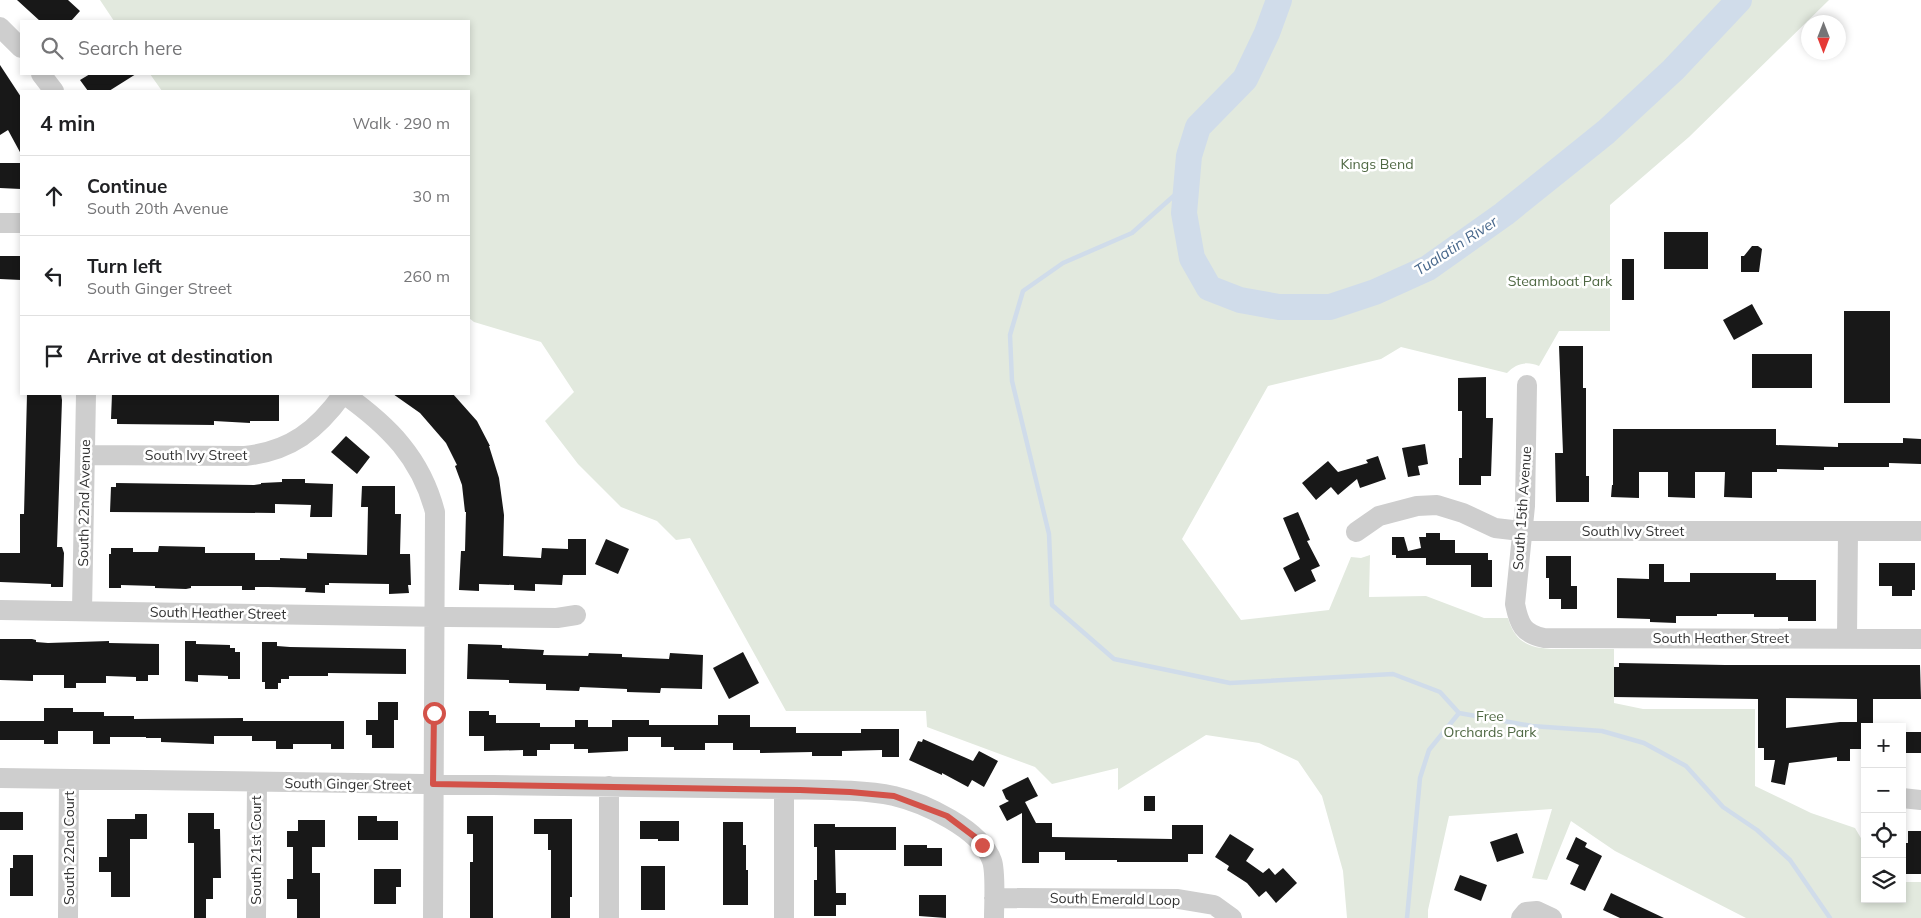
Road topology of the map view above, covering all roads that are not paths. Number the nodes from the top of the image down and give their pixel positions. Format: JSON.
{"nodes":[{"id":1,"x":0,"y":27,"type":"edge"},
{"id":2,"x":20,"y":47,"type":"edge"},
{"id":3,"x":42,"y":75,"type":"edge"},
{"id":4,"x":53,"y":90,"type":"edge"},
{"id":5,"x":0,"y":223,"type":"edge"},
{"id":6,"x":20,"y":223,"type":"edge"},
{"id":7,"x":1527,"y":385,"type":"dead end"},
{"id":8,"x":86,"y":395,"type":"edge"},
{"id":9,"x":343,"y":395,"type":"edge"},
{"id":10,"x":345,"y":395,"type":"edge"},
{"id":11,"x":85,"y":455,"type":"junction"},
{"id":12,"x":1521,"y":531,"type":"junction"},
{"id":13,"x":1848,"y":531,"type":"junction"},
{"id":14,"x":1921,"y":531,"type":"edge"},
{"id":15,"x":1356,"y":532,"type":"dead end"},
{"id":16,"x":0,"y":610,"type":"edge"},
{"id":17,"x":82,"y":611,"type":"junction"},
{"id":18,"x":576,"y":615,"type":"dead end"},
{"id":19,"x":436,"y":617,"type":"junction"},
{"id":20,"x":1523,"y":628,"type":"joint"},
{"id":21,"x":1847,"y":638,"type":"junction"},
{"id":22,"x":1921,"y":639,"type":"edge"},
{"id":23,"x":0,"y":778,"type":"edge"},
{"id":24,"x":69,"y":779,"type":"junction"},
{"id":25,"x":257,"y":782,"type":"junction"},
{"id":26,"x":433,"y":784,"type":"junction"},
{"id":27,"x":609,"y":786,"type":"junction"},
{"id":28,"x":784,"y":790,"type":"junction"},
{"id":29,"x":1906,"y":798,"type":"edge"},
{"id":30,"x":1921,"y":800,"type":"edge"},
{"id":31,"x":994,"y":898,"type":"junction"},
{"id":32,"x":1524,"y":915,"type":"edge"},
{"id":33,"x":68,"y":918,"type":"edge"},
{"id":34,"x":256,"y":918,"type":"edge"},
{"id":35,"x":433,"y":918,"type":"edge"},
{"id":36,"x":609,"y":918,"type":"edge"},
{"id":37,"x":784,"y":918,"type":"edge"},
{"id":38,"x":994,"y":918,"type":"edge"},
{"id":39,"x":1232,"y":918,"type":"edge"},
{"id":40,"x":1552,"y":918,"type":"edge"}],
"edges":[{"from":1,"to":2,"type":"street"},
{"from":3,"to":4,"type":"street"},
{"from":5,"to":6,"type":"street"},
{"from":7,"to":12,"type":"street","name":"South 15th Avenue"},
{"from":8,"to":11,"type":"street","name":"South 22nd Avenue"},
{"from":9,"to":11,"type":"street","name":"South Ivy Street"},
{"from":10,"to":19,"type":"street"},
{"from":11,"to":17,"type":"street","name":"South 22nd Avenue"},
{"from":12,"to":13,"type":"street","name":"South Ivy Street"},
{"from":12,"to":15,"type":"street","name":"South Ivy Street"},
{"from":12,"to":20,"type":"street","name":"South 15th Avenue"},
{"from":13,"to":14,"type":"street","name":"South Ivy Street"},
{"from":13,"to":21,"type":"street"},
{"from":16,"to":17,"type":"street","name":"South Heather Street"},
{"from":17,"to":19,"type":"street","name":"South Heather Street"},
{"from":18,"to":19,"type":"street","name":"South Heather Street"},
{"from":19,"to":26,"type":"street"},
{"from":20,"to":21,"type":"street","name":"South Heather Street"},
{"from":21,"to":22,"type":"street","name":"South Heather Street"},
{"from":23,"to":24,"type":"street","name":"South Ginger Street"},
{"from":24,"to":25,"type":"street","name":"South Ginger Street"},
{"from":24,"to":33,"type":"street","name":"South 22nd Court"},
{"from":25,"to":26,"type":"street","name":"South Ginger Street"},
{"from":25,"to":34,"type":"street","name":"South 21st Court"},
{"from":26,"to":27,"type":"street","name":"South Ginger Street"},
{"from":26,"to":35,"type":"street"},
{"from":27,"to":28,"type":"street","name":"South Ginger Street"},
{"from":27,"to":36,"type":"street"},
{"from":28,"to":31,"type":"street","name":"South Ginger Street"},
{"from":28,"to":37,"type":"street"},
{"from":29,"to":30,"type":"street"},
{"from":31,"to":38,"type":"street"},
{"from":31,"to":39,"type":"street","name":"South Emerald Loop"},
{"from":32,"to":40,"type":"street"}]}
